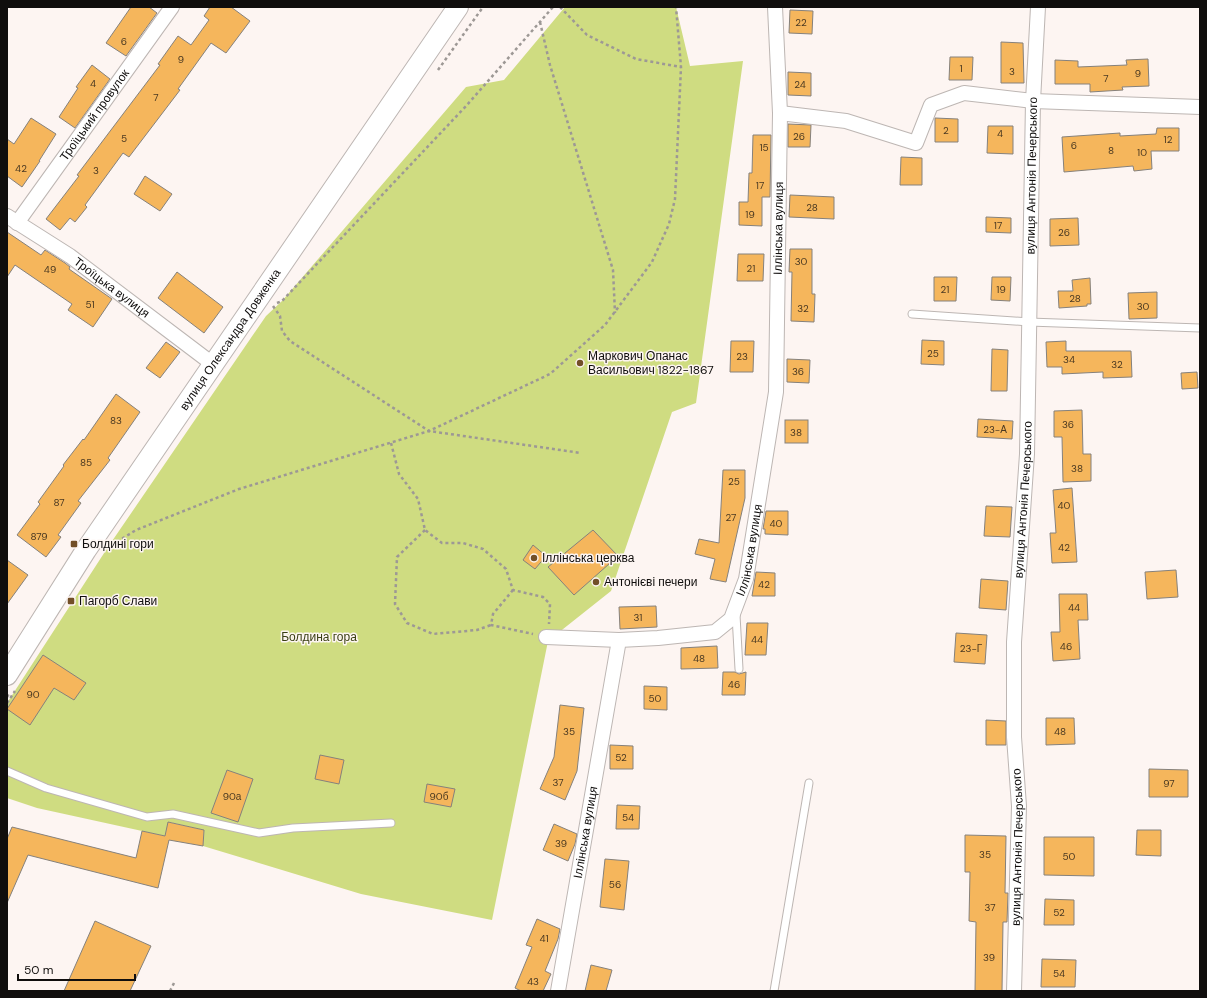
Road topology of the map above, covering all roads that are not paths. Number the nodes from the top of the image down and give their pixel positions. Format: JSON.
{"nodes":[{"id":1,"x":172,"y":7,"type":"edge"},
{"id":2,"x":458,"y":7,"type":"edge"},
{"id":3,"x":775,"y":7,"type":"edge"},
{"id":4,"x":1038,"y":7,"type":"edge"},
{"id":5,"x":1033,"y":101,"type":"junction"},
{"id":6,"x":1200,"y":107,"type":"edge"},
{"id":7,"x":780,"y":113,"type":"junction"},
{"id":8,"x":12,"y":219,"type":"edge"},
{"id":9,"x":912,"y":314,"type":"dead end"},
{"id":10,"x":1029,"y":322,"type":"junction"},
{"id":11,"x":1200,"y":328,"type":"edge"},
{"id":12,"x":214,"y":365,"type":"junction"},
{"id":13,"x":736,"y":607,"type":"junction"},
{"id":14,"x":546,"y":637,"type":"road end"},
{"id":15,"x":619,"y":640,"type":"junction"},
{"id":16,"x":739,"y":669,"type":"dead end"},
{"id":17,"x":7,"y":675,"type":"edge"},
{"id":18,"x":7,"y":772,"type":"edge"},
{"id":19,"x":809,"y":783,"type":"dead end"},
{"id":20,"x":391,"y":823,"type":"dead end"},
{"id":21,"x":558,"y":991,"type":"edge"},
{"id":22,"x":774,"y":991,"type":"edge"},
{"id":23,"x":1014,"y":991,"type":"edge"}],
"edges":[{"from":1,"to":8,"type":"street","name":"Троїцький провулок"},
{"from":2,"to":12,"type":"main road","name":"вулиця Олександра Довженка"},
{"from":3,"to":7,"type":"street","name":"Іллінська вулиця"},
{"from":4,"to":5,"type":"street","name":"вулиця Антонія Печерського"},
{"from":5,"to":6,"type":"street"},
{"from":5,"to":7,"type":"street"},
{"from":5,"to":10,"type":"street","name":"вулиця Антонія Печерського"},
{"from":7,"to":13,"type":"street","name":"Іллінська вулиця"},
{"from":8,"to":12,"type":"street","name":"Троїцька вулиця"},
{"from":9,"to":10,"type":"lane"},
{"from":10,"to":11,"type":"lane"},
{"from":10,"to":23,"type":"street","name":"вулиця Антонія Печерського"},
{"from":12,"to":17,"type":"main road","name":"вулиця Олександра Довженка"},
{"from":13,"to":15,"type":"street","name":"Іллінська вулиця"},
{"from":13,"to":16,"type":"lane"},
{"from":14,"to":15,"type":"street"},
{"from":15,"to":21,"type":"street","name":"Іллінська вулиця"},
{"from":18,"to":20,"type":"lane"},
{"from":19,"to":22,"type":"lane"}]}
